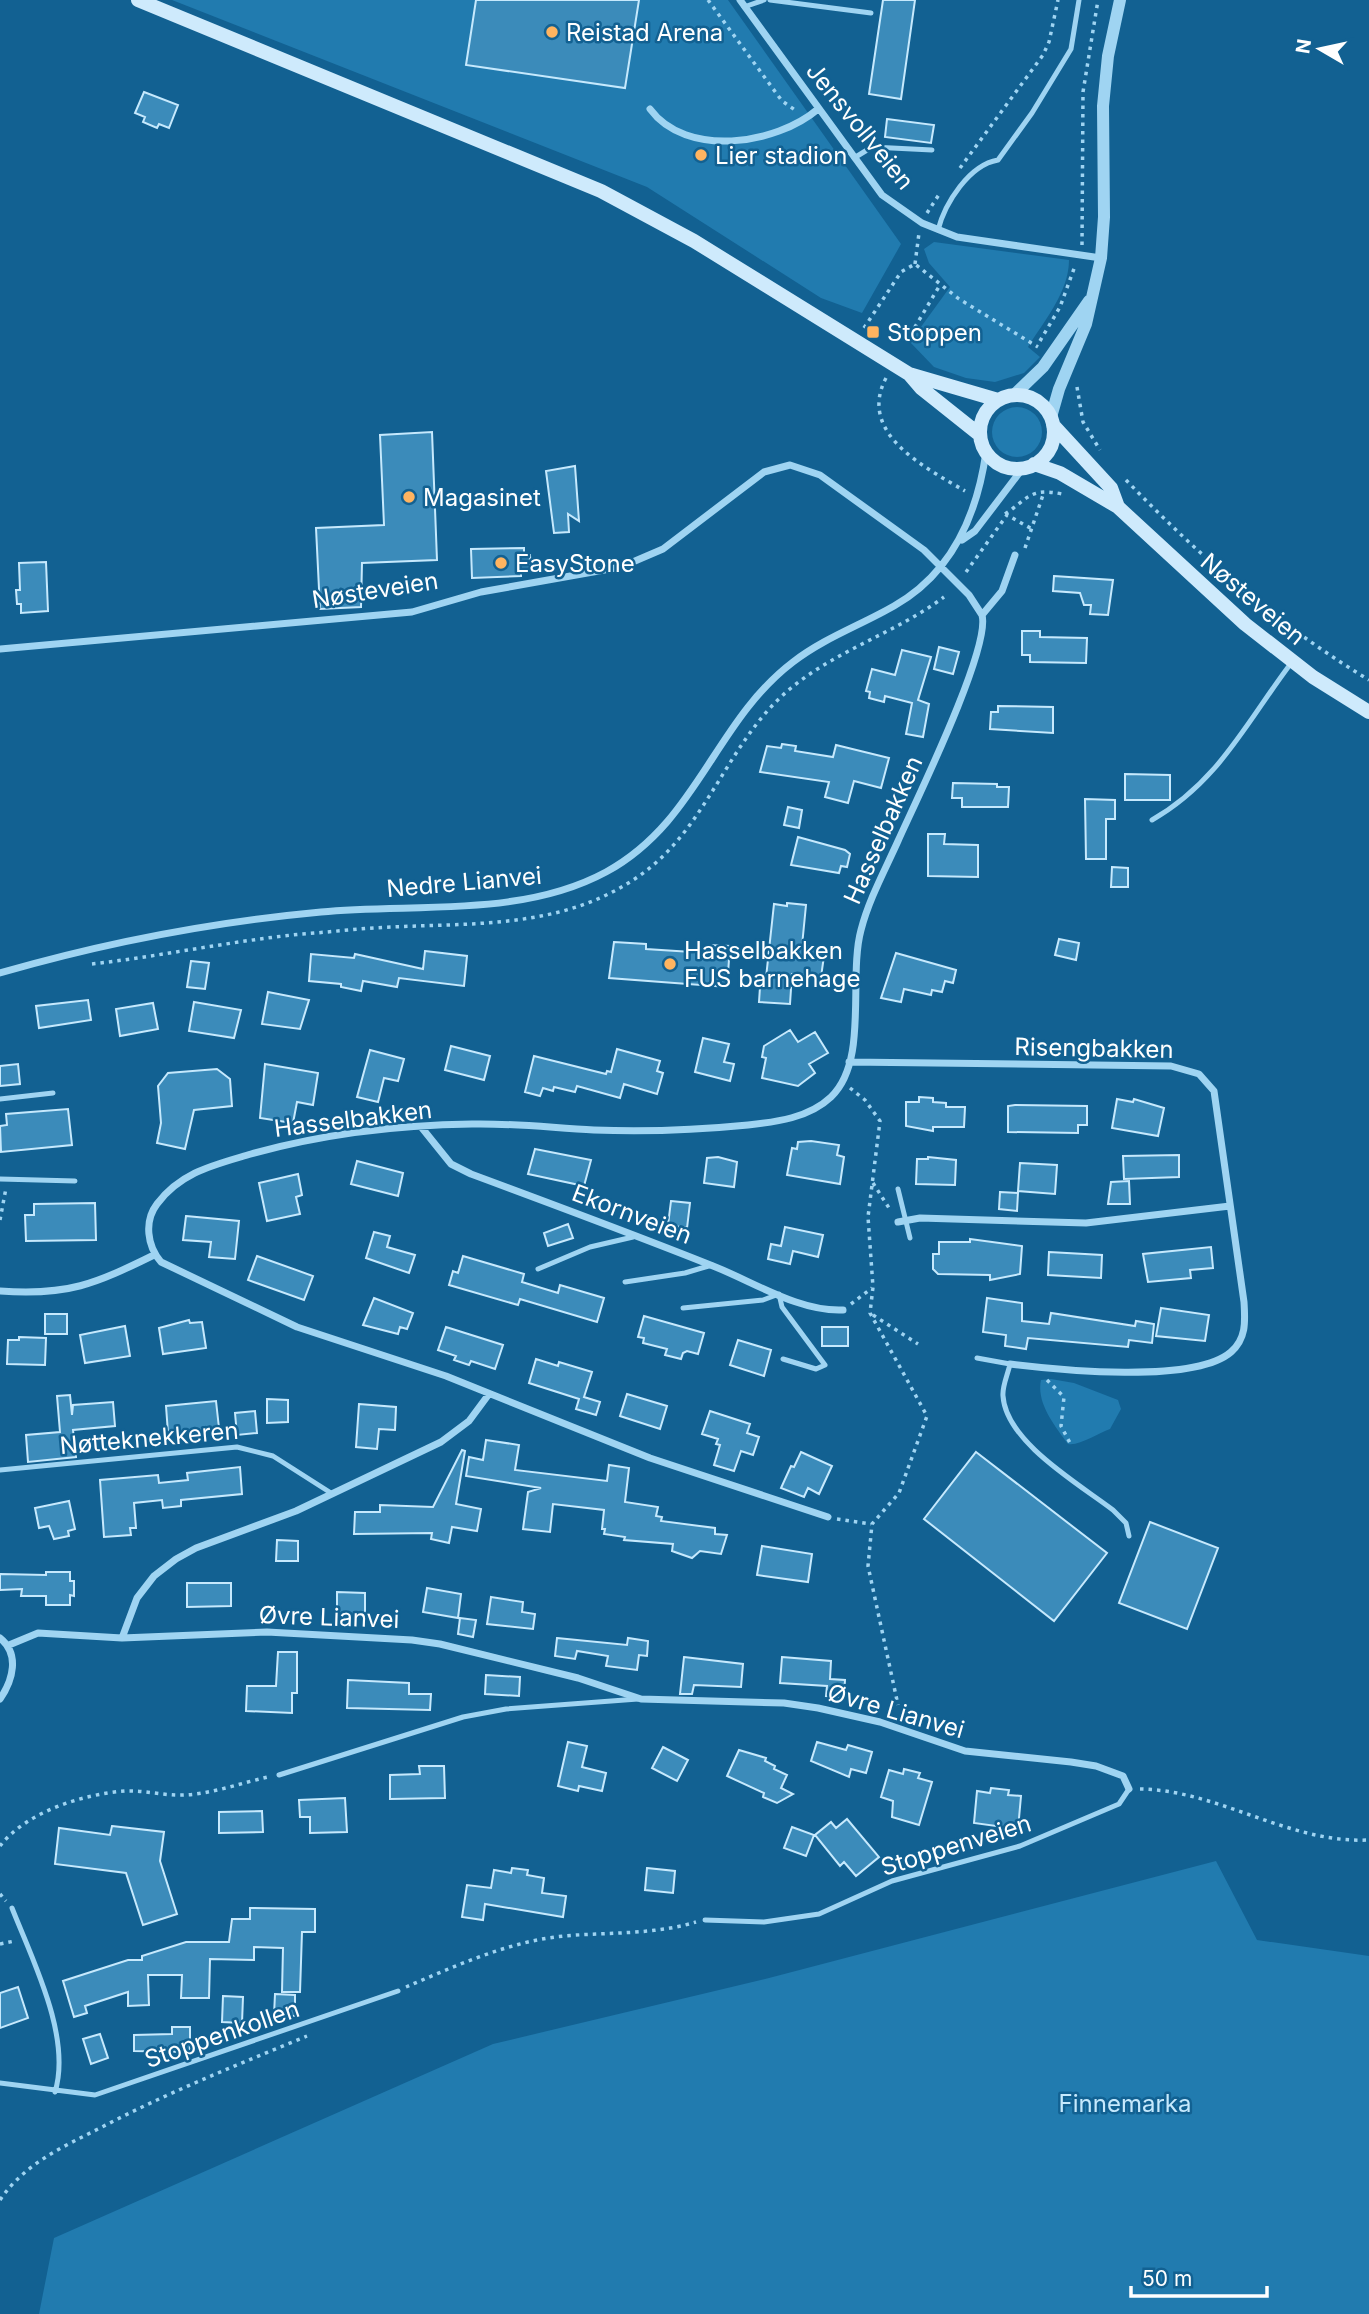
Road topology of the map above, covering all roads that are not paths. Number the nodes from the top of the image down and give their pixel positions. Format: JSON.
{"nodes":[{"id":1,"x":138,"y":0,"type":"edge"},
{"id":2,"x":764,"y":0,"type":"edge"},
{"id":3,"x":770,"y":0,"type":"edge"},
{"id":4,"x":1079,"y":0,"type":"edge"},
{"id":5,"x":1120,"y":0,"type":"edge"},
{"id":6,"x":742,"y":3,"type":"edge"},
{"id":7,"x":871,"y":13,"type":"dead end"},
{"id":8,"x":650,"y":109,"type":"dead end"},
{"id":9,"x":818,"y":110,"type":"junction"},
{"id":10,"x":932,"y":150,"type":"dead end"},
{"id":11,"x":854,"y":158,"type":"junction"},
{"id":12,"x":937,"y":231,"type":"junction"},
{"id":13,"x":1101,"y":258,"type":"junction"},
{"id":14,"x":1089,"y":301,"type":"junction"},
{"id":15,"x":909,"y":374,"type":"junction"},
{"id":16,"x":1014,"y":395,"type":"junction"},
{"id":17,"x":998,"y":400,"type":"junction"},
{"id":18,"x":1052,"y":421,"type":"junction"},
{"id":19,"x":980,"y":435,"type":"junction"},
{"id":20,"x":986,"y":452,"type":"junction"},
{"id":21,"x":1028,"y":466,"type":"junction"},
{"id":22,"x":1118,"y":507,"type":"junction"},
{"id":23,"x":961,"y":541,"type":"junction"},
{"id":24,"x":1019,"y":556,"type":"road end"},
{"id":25,"x":941,"y":568,"type":"junction"},
{"id":26,"x":982,"y":615,"type":"junction"},
{"id":27,"x":0,"y":649,"type":"edge"},
{"id":28,"x":1292,"y":662,"type":"junction"},
{"id":29,"x":1369,"y":712,"type":"edge"},
{"id":30,"x":1152,"y":820,"type":"dead end"},
{"id":31,"x":0,"y":973,"type":"edge"},
{"id":32,"x":849,"y":1062,"type":"junction"},
{"id":33,"x":52,"y":1093,"type":"dead end"},
{"id":34,"x":0,"y":1099,"type":"edge"},
{"id":35,"x":422,"y":1128,"type":"junction"},
{"id":36,"x":4,"y":1180,"type":"edge"},
{"id":37,"x":75,"y":1181,"type":"dead end"},
{"id":38,"x":898,"y":1189,"type":"dead end"},
{"id":39,"x":1230,"y":1206,"type":"junction"},
{"id":40,"x":902,"y":1221,"type":"junction"},
{"id":41,"x":633,"y":1237,"type":"junction"},
{"id":42,"x":910,"y":1238,"type":"dead end"},
{"id":43,"x":154,"y":1255,"type":"junction"},
{"id":44,"x":712,"y":1265,"type":"junction"},
{"id":45,"x":538,"y":1269,"type":"dead end"},
{"id":46,"x":625,"y":1282,"type":"dead end"},
{"id":47,"x":0,"y":1291,"type":"edge"},
{"id":48,"x":779,"y":1294,"type":"junction"},
{"id":49,"x":682,"y":1308,"type":"dead end"},
{"id":50,"x":844,"y":1310,"type":"road end"},
{"id":51,"x":977,"y":1358,"type":"dead end"},
{"id":52,"x":783,"y":1359,"type":"dead end"},
{"id":53,"x":1010,"y":1364,"type":"junction"},
{"id":54,"x":489,"y":1394,"type":"junction"},
{"id":55,"x":0,"y":1470,"type":"edge"},
{"id":56,"x":331,"y":1493,"type":"junction"},
{"id":57,"x":828,"y":1517,"type":"road end"},
{"id":58,"x":1129,"y":1536,"type":"dead end"},
{"id":59,"x":0,"y":1638,"type":"edge"},
{"id":60,"x":122,"y":1638,"type":"junction"},
{"id":61,"x":9,"y":1645,"type":"junction"},
{"id":62,"x":0,"y":1699,"type":"edge"},
{"id":63,"x":641,"y":1699,"type":"junction"},
{"id":64,"x":279,"y":1774,"type":"road end"},
{"id":65,"x":1129,"y":1789,"type":"joint"},
{"id":66,"x":12,"y":1908,"type":"dead end"},
{"id":67,"x":705,"y":1920,"type":"road end"},
{"id":68,"x":398,"y":1991,"type":"road end"},
{"id":69,"x":0,"y":2083,"type":"edge"},
{"id":70,"x":55,"y":2092,"type":"junction"}],
"edges":[{"from":1,"to":15,"type":"main road"},
{"from":2,"to":6,"type":"lane"},
{"from":3,"to":7,"type":"lane"},
{"from":4,"to":12,"type":"lane"},
{"from":5,"to":13,"type":"street"},
{"from":6,"to":9,"type":"street","name":"Jensvollveien"},
{"from":8,"to":9,"type":"street"},
{"from":9,"to":11,"type":"street","name":"Jensvollveien"},
{"from":10,"to":11,"type":"lane"},
{"from":11,"to":12,"type":"street","name":"Jensvollveien"},
{"from":12,"to":13,"type":"street","name":"Jensvollveien"},
{"from":13,"to":14,"type":"street"},
{"from":14,"to":16,"type":"street"},
{"from":14,"to":18,"type":"street"},
{"from":15,"to":17,"type":"main road"},
{"from":15,"to":19,"type":"main road"},
{"from":16,"to":17,"type":"main road"},
{"from":16,"to":18,"type":"main road"},
{"from":17,"to":19,"type":"main road"},
{"from":18,"to":21,"type":"main road"},
{"from":18,"to":22,"type":"main road","name":"Nøsteveien"},
{"from":19,"to":20,"type":"main road"},
{"from":20,"to":21,"type":"main road"},
{"from":20,"to":23,"type":"street","name":"Nedre Lianvei"},
{"from":21,"to":22,"type":"main road","name":"Nøsteveien"},
{"from":21,"to":23,"type":"street","name":"Nedre Lianvei"},
{"from":22,"to":28,"type":"main road","name":"Nøsteveien"},
{"from":23,"to":25,"type":"street","name":"Nedre Lianvei"},
{"from":24,"to":26,"type":"street"},
{"from":25,"to":26,"type":"street"},
{"from":25,"to":27,"type":"street","name":"Nøsteveien"},
{"from":25,"to":31,"type":"street","name":"Nedre Lianvei"},
{"from":26,"to":32,"type":"street","name":"Hasselbakken"},
{"from":28,"to":29,"type":"main road","name":"Nøsteveien"},
{"from":28,"to":30,"type":"lane"},
{"from":32,"to":35,"type":"street","name":"Hasselbakken"},
{"from":32,"to":39,"type":"street","name":"Risengbakken"},
{"from":33,"to":34,"type":"lane"},
{"from":35,"to":41,"type":"street","name":"Ekornveien"},
{"from":35,"to":43,"type":"street","name":"Hasselbakken"},
{"from":36,"to":37,"type":"lane"},
{"from":38,"to":40,"type":"lane"},
{"from":39,"to":40,"type":"street"},
{"from":39,"to":53,"type":"street","name":"Risengbakken"},
{"from":40,"to":42,"type":"lane"},
{"from":41,"to":44,"type":"street","name":"Ekornveien"},
{"from":41,"to":45,"type":"lane"},
{"from":43,"to":47,"type":"street"},
{"from":43,"to":54,"type":"street"},
{"from":44,"to":46,"type":"lane"},
{"from":44,"to":48,"type":"street","name":"Ekornveien"},
{"from":48,"to":49,"type":"lane"},
{"from":48,"to":50,"type":"street","name":"Ekornveien"},
{"from":48,"to":52,"type":"lane"},
{"from":51,"to":53,"type":"lane","name":"Risengbakken"},
{"from":53,"to":58,"type":"lane"},
{"from":54,"to":56,"type":"street"},
{"from":54,"to":57,"type":"street"},
{"from":55,"to":56,"type":"lane","name":"Nøtteknekkeren"},
{"from":56,"to":60,"type":"street"},
{"from":59,"to":61,"type":"street"},
{"from":60,"to":61,"type":"street","name":"Øvre Lianvei"},
{"from":60,"to":63,"type":"street","name":"Øvre Lianvei"},
{"from":61,"to":62,"type":"street"},
{"from":63,"to":64,"type":"lane","name":"Øvre Lianvei"},
{"from":63,"to":65,"type":"street","name":"Øvre Lianvei"},
{"from":65,"to":67,"type":"lane","name":"Stoppenveien"},
{"from":66,"to":70,"type":"lane"},
{"from":68,"to":70,"type":"lane","name":"Stoppenkollen"},
{"from":69,"to":70,"type":"lane","name":"Stoppenkollen"}]}
